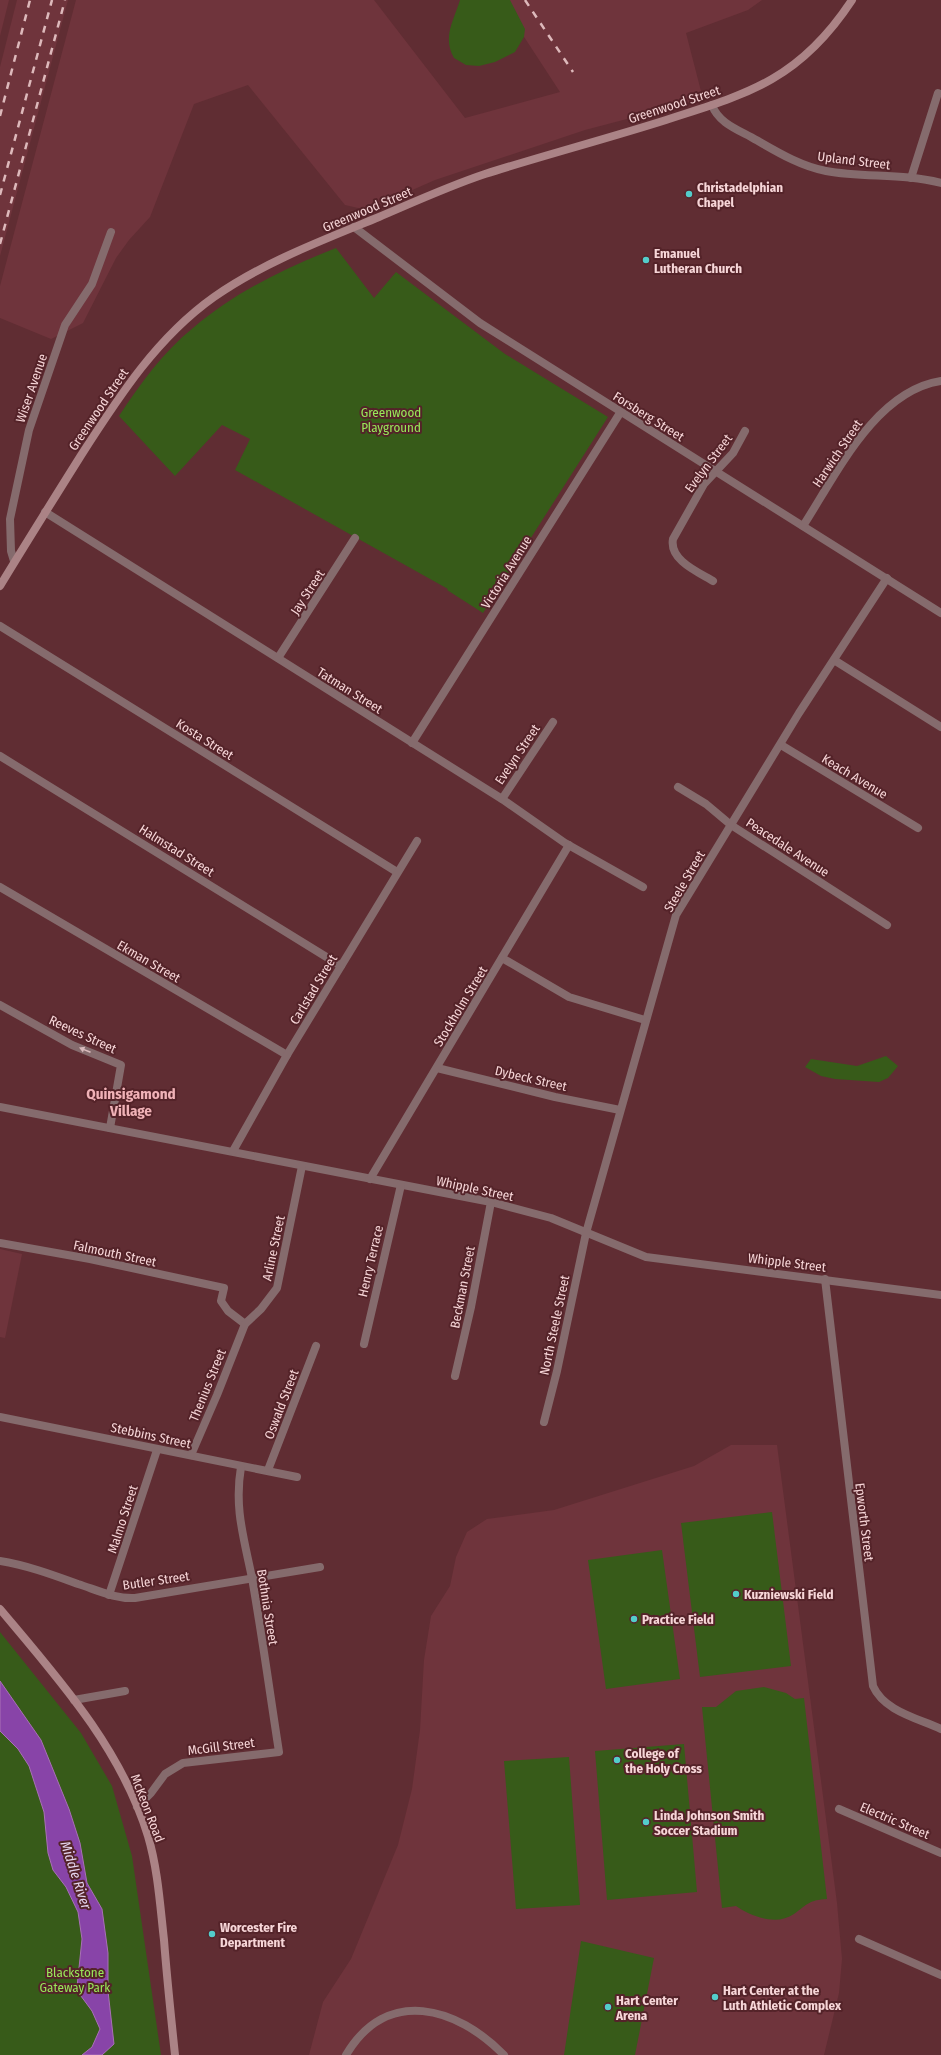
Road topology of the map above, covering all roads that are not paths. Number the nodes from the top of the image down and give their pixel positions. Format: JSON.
{"nodes":[{"id":1,"x":852,"y":0,"type":"edge"},
{"id":2,"x":938,"y":93,"type":"dead end"},
{"id":3,"x":712,"y":105,"type":"junction"},
{"id":4,"x":911,"y":178,"type":"junction"},
{"id":5,"x":941,"y":183,"type":"edge"},
{"id":6,"x":354,"y":227,"type":"junction"},
{"id":7,"x":111,"y":232,"type":"dead end"},
{"id":8,"x":941,"y":381,"type":"edge"},
{"id":9,"x":620,"y":413,"type":"junction"},
{"id":10,"x":745,"y":431,"type":"dead end"},
{"id":11,"x":716,"y":471,"type":"junction"},
{"id":12,"x":45,"y":512,"type":"junction"},
{"id":13,"x":803,"y":526,"type":"junction"},
{"id":14,"x":355,"y":538,"type":"dead end"},
{"id":15,"x":14,"y":562,"type":"junction"},
{"id":16,"x":887,"y":578,"type":"junction"},
{"id":17,"x":713,"y":582,"type":"dead end"},
{"id":18,"x":0,"y":586,"type":"edge"},
{"id":19,"x":941,"y":613,"type":"edge"},
{"id":20,"x":0,"y":626,"type":"edge"},
{"id":21,"x":278,"y":658,"type":"junction"},
{"id":22,"x":834,"y":660,"type":"junction"},
{"id":23,"x":553,"y":722,"type":"dead end"},
{"id":24,"x":941,"y":727,"type":"edge"},
{"id":25,"x":412,"y":743,"type":"junction"},
{"id":26,"x":781,"y":745,"type":"junction"},
{"id":27,"x":0,"y":756,"type":"edge"},
{"id":28,"x":678,"y":787,"type":"dead end"},
{"id":29,"x":502,"y":799,"type":"junction"},
{"id":30,"x":731,"y":825,"type":"junction"},
{"id":31,"x":918,"y":828,"type":"dead end"},
{"id":32,"x":417,"y":841,"type":"dead end"},
{"id":33,"x":569,"y":845,"type":"junction"},
{"id":34,"x":397,"y":872,"type":"junction"},
{"id":35,"x":0,"y":887,"type":"edge"},
{"id":36,"x":643,"y":887,"type":"dead end"},
{"id":37,"x":887,"y":925,"type":"dead end"},
{"id":38,"x":502,"y":958,"type":"junction"},
{"id":39,"x":341,"y":966,"type":"junction"},
{"id":40,"x":0,"y":1005,"type":"edge"},
{"id":41,"x":646,"y":1020,"type":"junction"},
{"id":42,"x":287,"y":1055,"type":"junction"},
{"id":43,"x":437,"y":1068,"type":"junction"},
{"id":44,"x":0,"y":1108,"type":"edge"},
{"id":45,"x":620,"y":1110,"type":"junction"},
{"id":46,"x":110,"y":1128,"type":"junction"},
{"id":47,"x":233,"y":1151,"type":"junction"},
{"id":48,"x":302,"y":1166,"type":"junction"},
{"id":49,"x":370,"y":1179,"type":"junction"},
{"id":50,"x":401,"y":1185,"type":"junction"},
{"id":51,"x":491,"y":1202,"type":"junction"},
{"id":52,"x":586,"y":1233,"type":"junction"},
{"id":53,"x":0,"y":1243,"type":"edge"},
{"id":54,"x":825,"y":1279,"type":"junction"},
{"id":55,"x":941,"y":1295,"type":"edge"},
{"id":56,"x":245,"y":1324,"type":"junction"},
{"id":57,"x":364,"y":1344,"type":"dead end"},
{"id":58,"x":316,"y":1346,"type":"dead end"},
{"id":59,"x":455,"y":1376,"type":"dead end"},
{"id":60,"x":0,"y":1417,"type":"edge"},
{"id":61,"x":544,"y":1422,"type":"dead end"},
{"id":62,"x":157,"y":1450,"type":"junction"},
{"id":63,"x":191,"y":1455,"type":"junction"},
{"id":64,"x":241,"y":1467,"type":"junction"},
{"id":65,"x":268,"y":1470,"type":"junction"},
{"id":66,"x":297,"y":1477,"type":"dead end"},
{"id":67,"x":0,"y":1561,"type":"edge"},
{"id":68,"x":320,"y":1568,"type":"dead end"},
{"id":69,"x":252,"y":1577,"type":"junction"},
{"id":70,"x":109,"y":1594,"type":"junction"},
{"id":71,"x":0,"y":1609,"type":"edge"},
{"id":72,"x":125,"y":1692,"type":"dead end"},
{"id":73,"x":74,"y":1700,"type":"junction"},
{"id":74,"x":941,"y":1729,"type":"edge"},
{"id":75,"x":279,"y":1752,"type":"joint"},
{"id":76,"x":137,"y":1807,"type":"junction"},
{"id":77,"x":839,"y":1809,"type":"dead end"},
{"id":78,"x":941,"y":1853,"type":"edge"},
{"id":79,"x":859,"y":1939,"type":"dead end"},
{"id":80,"x":941,"y":1975,"type":"edge"},
{"id":81,"x":175,"y":2055,"type":"edge"},
{"id":82,"x":346,"y":2055,"type":"edge"},
{"id":83,"x":504,"y":2055,"type":"edge"}],
"edges":[{"from":1,"to":3,"type":"main road","name":"Greenwood Street"},
{"from":2,"to":4,"type":"street"},
{"from":3,"to":4,"type":"street","name":"Upland Street"},
{"from":3,"to":6,"type":"main road","name":"Greenwood Street"},
{"from":4,"to":5,"type":"street","name":"Upland Street"},
{"from":6,"to":9,"type":"street","name":"Forsberg Street"},
{"from":6,"to":12,"type":"main road","name":"Greenwood Street"},
{"from":7,"to":15,"type":"street","name":"Wiser Avenue"},
{"from":8,"to":13,"type":"street","name":"Harwich Street"},
{"from":9,"to":11,"type":"street","name":"Forsberg Street"},
{"from":9,"to":25,"type":"street","name":"Victoria Avenue"},
{"from":10,"to":11,"type":"street","name":"Evelyn Street"},
{"from":11,"to":13,"type":"street","name":"Forsberg Street"},
{"from":11,"to":17,"type":"street","name":"Evelyn Street"},
{"from":12,"to":15,"type":"main road","name":"Greenwood Street"},
{"from":12,"to":21,"type":"street","name":"Tatman Street"},
{"from":13,"to":16,"type":"street","name":"Forsberg Street"},
{"from":14,"to":21,"type":"street","name":"Jay Street"},
{"from":15,"to":18,"type":"main road","name":"Greenwood Street"},
{"from":16,"to":19,"type":"street","name":"Forsberg Street"},
{"from":16,"to":22,"type":"street","name":"Steele Street"},
{"from":20,"to":34,"type":"street","name":"Kosta Street"},
{"from":21,"to":25,"type":"street","name":"Tatman Street"},
{"from":22,"to":24,"type":"street"},
{"from":22,"to":26,"type":"street","name":"Steele Street"},
{"from":23,"to":29,"type":"street","name":"Evelyn Street"},
{"from":25,"to":29,"type":"street","name":"Tatman Street"},
{"from":26,"to":30,"type":"street","name":"Steele Street"},
{"from":26,"to":31,"type":"street","name":"Keach Avenue"},
{"from":27,"to":39,"type":"street","name":"Halmstad Street"},
{"from":28,"to":30,"type":"street","name":"Peacedale Avenue"},
{"from":29,"to":33,"type":"street","name":"Tatman Street"},
{"from":30,"to":37,"type":"street","name":"Peacedale Avenue"},
{"from":30,"to":41,"type":"street","name":"Steele Street"},
{"from":32,"to":34,"type":"street","name":"Carlstad Street"},
{"from":33,"to":36,"type":"street","name":"Tatman Street"},
{"from":33,"to":38,"type":"street","name":"Stockholm Street"},
{"from":34,"to":39,"type":"street","name":"Carlstad Street"},
{"from":35,"to":42,"type":"street","name":"Ekman Street"},
{"from":38,"to":41,"type":"street"},
{"from":38,"to":43,"type":"street","name":"Stockholm Street"},
{"from":39,"to":42,"type":"street","name":"Carlstad Street"},
{"from":46,"to":40,"type":"street","name":"Reeves Street","one_way":true},
{"from":41,"to":45,"type":"street","name":"Steele Street"},
{"from":42,"to":47,"type":"street","name":"Carlstad Street"},
{"from":43,"to":45,"type":"street","name":"Dybeck Street"},
{"from":43,"to":49,"type":"street","name":"Stockholm Street"},
{"from":44,"to":46,"type":"street","name":"Whipple Street"},
{"from":45,"to":52,"type":"street","name":"Steele Street"},
{"from":46,"to":47,"type":"street","name":"Whipple Street"},
{"from":47,"to":48,"type":"street","name":"Whipple Street"},
{"from":48,"to":49,"type":"street","name":"Whipple Street"},
{"from":48,"to":56,"type":"street","name":"Arline Street"},
{"from":49,"to":50,"type":"street","name":"Whipple Street"},
{"from":50,"to":51,"type":"street","name":"Whipple Street"},
{"from":50,"to":57,"type":"street","name":"Henry Terrace"},
{"from":51,"to":52,"type":"street","name":"Whipple Street"},
{"from":51,"to":59,"type":"street","name":"Beckman Street"},
{"from":52,"to":54,"type":"street","name":"Whipple Street"},
{"from":52,"to":61,"type":"street","name":"North Steele Street"},
{"from":53,"to":56,"type":"street","name":"Falmouth Street"},
{"from":54,"to":55,"type":"street","name":"Whipple Street"},
{"from":54,"to":74,"type":"street","name":"Epworth Street"},
{"from":56,"to":63,"type":"street","name":"Thenius Street"},
{"from":58,"to":65,"type":"street","name":"Oswald Street"},
{"from":60,"to":62,"type":"street","name":"Stebbins Street"},
{"from":62,"to":63,"type":"street","name":"Stebbins Street"},
{"from":62,"to":70,"type":"street","name":"Malmo Street"},
{"from":63,"to":64,"type":"street","name":"Stebbins Street"},
{"from":64,"to":65,"type":"street","name":"Stebbins Street"},
{"from":64,"to":69,"type":"street","name":"Bothnia Street"},
{"from":65,"to":66,"type":"street","name":"Stebbins Street"},
{"from":67,"to":70,"type":"street","name":"Butler Street"},
{"from":68,"to":69,"type":"street","name":"Butler Street"},
{"from":69,"to":70,"type":"street","name":"Butler Street"},
{"from":69,"to":75,"type":"street","name":"Bothnia Street"},
{"from":71,"to":73,"type":"main road","name":"McKeon Road"},
{"from":72,"to":73,"type":"street"},
{"from":73,"to":76,"type":"main road","name":"McKeon Road"},
{"from":75,"to":76,"type":"street","name":"McGill Street"},
{"from":76,"to":81,"type":"main road","name":"McKeon Road"},
{"from":77,"to":78,"type":"street","name":"Electric Street"},
{"from":79,"to":80,"type":"street"},
{"from":82,"to":83,"type":"street"}]}
